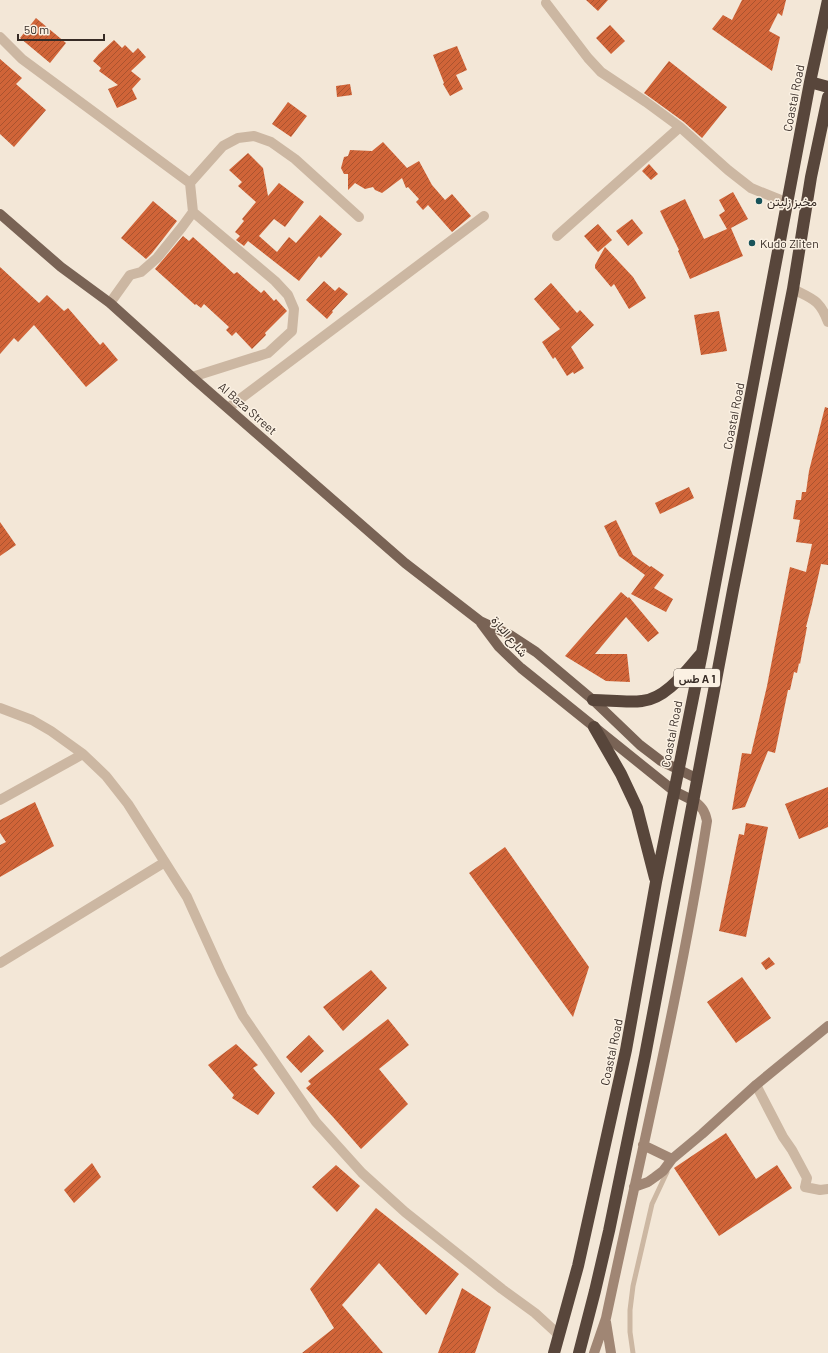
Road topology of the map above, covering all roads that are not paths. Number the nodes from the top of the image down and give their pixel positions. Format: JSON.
{"nodes":[{"id":1,"x":828,"y":0,"type":"edge"},
{"id":2,"x":546,"y":3,"type":"dead end"},
{"id":3,"x":0,"y":36,"type":"edge"},
{"id":4,"x":810,"y":82,"type":"junction"},
{"id":5,"x":828,"y":86,"type":"edge"},
{"id":6,"x":828,"y":97,"type":"edge"},
{"id":7,"x":680,"y":127,"type":"junction"},
{"id":8,"x":190,"y":183,"type":"junction"},
{"id":9,"x":788,"y":203,"type":"junction"},
{"id":10,"x":193,"y":212,"type":"junction"},
{"id":11,"x":0,"y":214,"type":"edge"},
{"id":12,"x":484,"y":216,"type":"dead end"},
{"id":13,"x":359,"y":217,"type":"dead end"},
{"id":14,"x":557,"y":236,"type":"dead end"},
{"id":15,"x":793,"y":289,"type":"junction"},
{"id":16,"x":110,"y":303,"type":"junction"},
{"id":17,"x":828,"y":322,"type":"edge"},
{"id":18,"x":192,"y":377,"type":"junction"},
{"id":19,"x":228,"y":408,"type":"junction"},
{"id":20,"x":480,"y":621,"type":"junction"},
{"id":21,"x":702,"y":653,"type":"junction"},
{"id":22,"x":593,"y":700,"type":"junction"},
{"id":23,"x":0,"y":708,"type":"edge"},
{"id":24,"x":594,"y":726,"type":"junction"},
{"id":25,"x":82,"y":754,"type":"junction"},
{"id":26,"x":678,"y":770,"type":"junction"},
{"id":27,"x":698,"y":779,"type":"junction"},
{"id":28,"x":674,"y":791,"type":"junction"},
{"id":29,"x":0,"y":800,"type":"edge"},
{"id":30,"x":694,"y":801,"type":"junction"},
{"id":31,"x":165,"y":862,"type":"junction"},
{"id":32,"x":656,"y":882,"type":"junction"},
{"id":33,"x":0,"y":963,"type":"edge"},
{"id":34,"x":828,"y":1026,"type":"edge"},
{"id":35,"x":756,"y":1084,"type":"junction"},
{"id":36,"x":643,"y":1145,"type":"junction"},
{"id":37,"x":672,"y":1159,"type":"junction"},
{"id":38,"x":634,"y":1187,"type":"junction"},
{"id":39,"x":828,"y":1189,"type":"edge"},
{"id":40,"x":606,"y":1318,"type":"junction"},
{"id":41,"x":559,"y":1335,"type":"junction"},
{"id":42,"x":554,"y":1353,"type":"edge"},
{"id":43,"x":579,"y":1353,"type":"edge"},
{"id":44,"x":594,"y":1353,"type":"edge"},
{"id":45,"x":611,"y":1353,"type":"edge"},
{"id":46,"x":633,"y":1353,"type":"edge"}],
"edges":[{"from":1,"to":4,"type":"highway","name":"Coastal Road","number":"طس A 1"},
{"from":2,"to":7,"type":"street"},
{"from":3,"to":8,"type":"street"},
{"from":4,"to":5,"type":"highway"},
{"from":4,"to":9,"type":"highway","name":"Coastal Road","number":"طس A 1"},
{"from":6,"to":15,"type":"highway","number":"طس A 1"},
{"from":7,"to":9,"type":"street"},
{"from":7,"to":14,"type":"street"},
{"from":8,"to":10,"type":"street"},
{"from":8,"to":13,"type":"street"},
{"from":9,"to":21,"type":"highway","name":"Coastal Road","number":"طس A 1"},
{"from":10,"to":16,"type":"street"},
{"from":10,"to":18,"type":"street"},
{"from":11,"to":16,"type":"main road","name":"Al Baza Street"},
{"from":12,"to":19,"type":"street"},
{"from":15,"to":17,"type":"street"},
{"from":15,"to":27,"type":"highway","number":"طس A 1"},
{"from":16,"to":18,"type":"main road","name":"Al Baza Street"},
{"from":18,"to":19,"type":"main road","name":"Al Baza Street"},
{"from":19,"to":20,"type":"main road","name":"Al Baza Street"},
{"from":20,"to":22,"type":"main road","name":"شارع البازة"},
{"from":20,"to":24,"type":"main road","name":"شارع البازة"},
{"from":21,"to":22,"type":"highway"},
{"from":21,"to":26,"type":"highway","name":"Coastal Road","number":"طس A 1"},
{"from":22,"to":26,"type":"main road","name":"شارع البازة"},
{"from":23,"to":25,"type":"street"},
{"from":24,"to":28,"type":"main road","name":"شارع البازة"},
{"from":24,"to":32,"type":"highway"},
{"from":25,"to":29,"type":"street"},
{"from":25,"to":31,"type":"street"},
{"from":26,"to":27,"type":"main road","name":"شارع البازة"},
{"from":26,"to":28,"type":"highway","name":"Coastal Road","number":"طس A 1"},
{"from":27,"to":30,"type":"highway","number":"طس A 1"},
{"from":28,"to":30,"type":"main road","name":"شارع البازة"},
{"from":28,"to":32,"type":"highway","name":"Coastal Road","number":"طس A 1"},
{"from":30,"to":36,"type":"street"},
{"from":30,"to":43,"type":"highway","number":"طس A 1"},
{"from":31,"to":33,"type":"street"},
{"from":31,"to":41,"type":"street"},
{"from":32,"to":41,"type":"highway","name":"Coastal Road","number":"طس A 1"},
{"from":34,"to":35,"type":"street"},
{"from":35,"to":37,"type":"street"},
{"from":35,"to":39,"type":"street"},
{"from":36,"to":37,"type":"street"},
{"from":36,"to":38,"type":"street"},
{"from":37,"to":38,"type":"street"},
{"from":37,"to":46,"type":"lane"},
{"from":38,"to":40,"type":"street"},
{"from":40,"to":44,"type":"street"},
{"from":40,"to":45,"type":"street"},
{"from":41,"to":42,"type":"highway","name":"Coastal Road","number":"طس A 1"}]}
